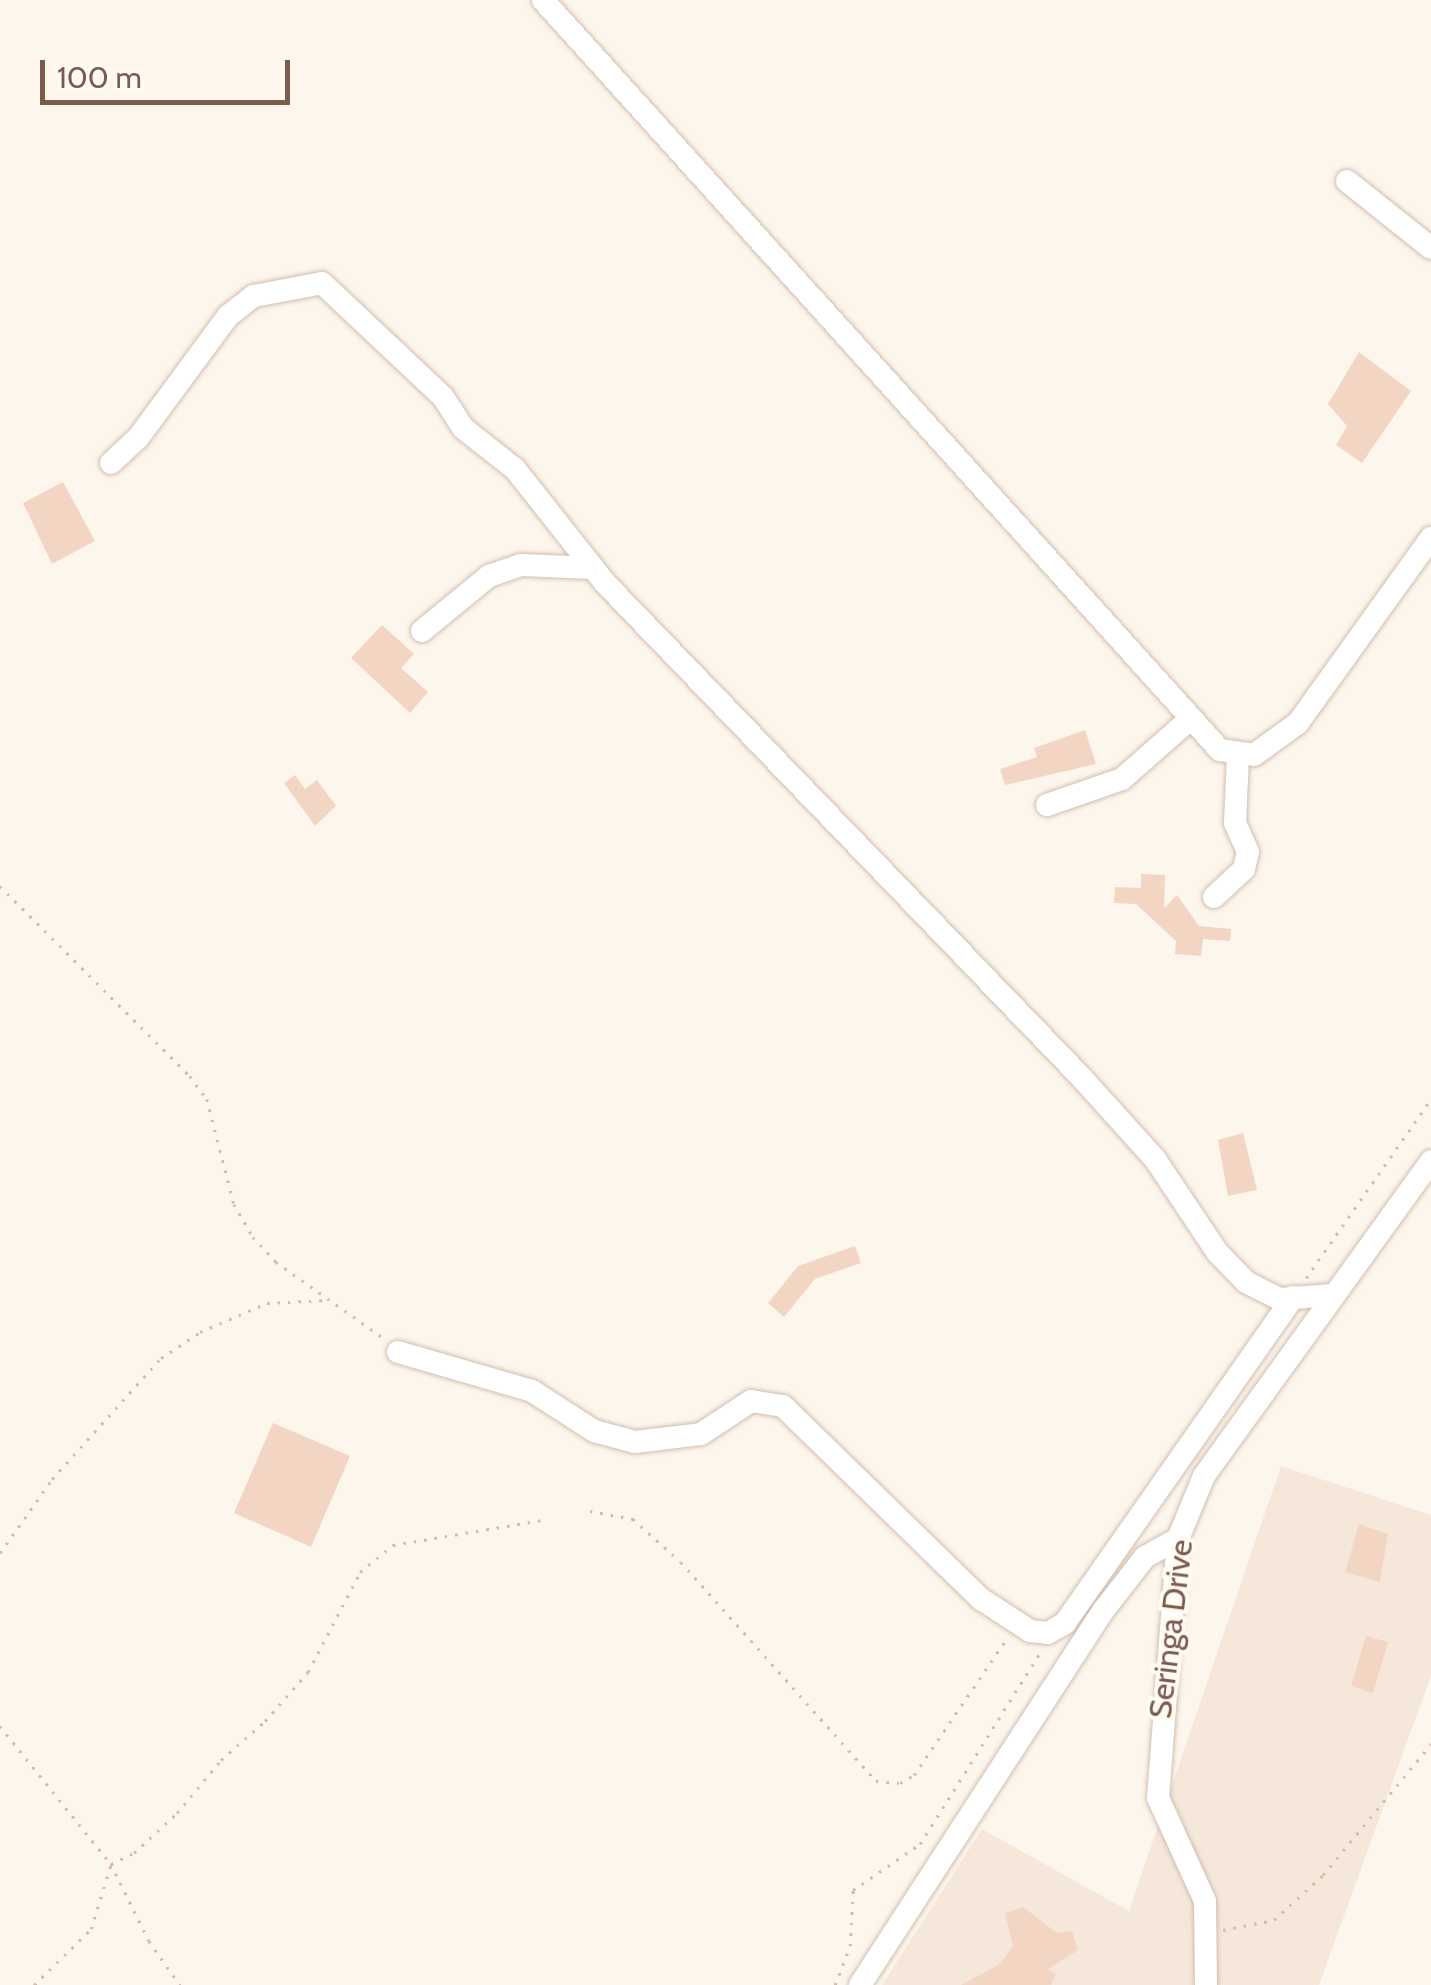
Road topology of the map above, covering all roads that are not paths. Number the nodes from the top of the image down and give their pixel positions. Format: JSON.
{"nodes":[{"id":1,"x":544,"y":0,"type":"edge"},
{"id":2,"x":1346,"y":181,"type":"dead end"},
{"id":3,"x":1431,"y":248,"type":"edge"},
{"id":4,"x":111,"y":463,"type":"dead end"},
{"id":5,"x":1431,"y":538,"type":"edge"},
{"id":6,"x":593,"y":568,"type":"junction"},
{"id":7,"x":422,"y":632,"type":"dead end"},
{"id":8,"x":1189,"y":720,"type":"junction"},
{"id":9,"x":1238,"y":758,"type":"junction"},
{"id":10,"x":1046,"y":805,"type":"dead end"},
{"id":11,"x":1214,"y":896,"type":"dead end"},
{"id":12,"x":1431,"y":1161,"type":"edge"},
{"id":13,"x":1332,"y":1296,"type":"junction"},
{"id":14,"x":1293,"y":1297,"type":"junction"},
{"id":15,"x":398,"y":1352,"type":"road end"},
{"id":16,"x":1178,"y":1539,"type":"junction"},
{"id":17,"x":860,"y":1985,"type":"edge"},
{"id":18,"x":1206,"y":1985,"type":"edge"}],
"edges":[{"from":1,"to":8,"type":"street"},
{"from":2,"to":3,"type":"street"},
{"from":4,"to":6,"type":"street"},
{"from":5,"to":9,"type":"street"},
{"from":6,"to":7,"type":"street"},
{"from":6,"to":14,"type":"street"},
{"from":8,"to":9,"type":"street"},
{"from":8,"to":10,"type":"street"},
{"from":9,"to":11,"type":"street"},
{"from":12,"to":13,"type":"street","name":"Seringa Drive"},
{"from":13,"to":14,"type":"street"},
{"from":13,"to":16,"type":"street","name":"Seringa Drive"},
{"from":14,"to":15,"type":"street"},
{"from":16,"to":17,"type":"street"},
{"from":16,"to":18,"type":"street","name":"Seringa Drive"}]}
